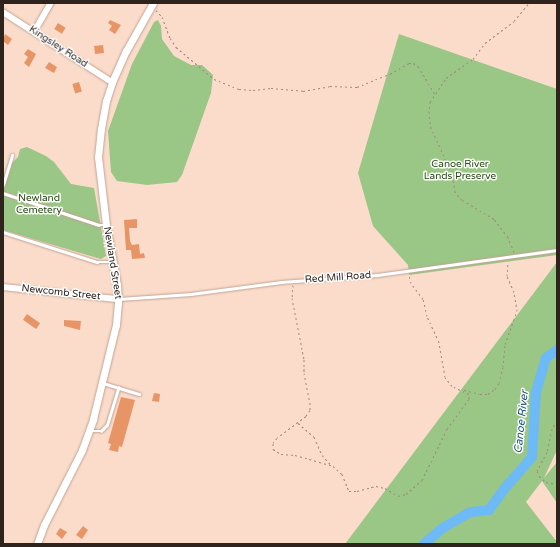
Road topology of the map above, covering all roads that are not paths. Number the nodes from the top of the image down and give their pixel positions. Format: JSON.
{"nodes":[{"id":1,"x":51,"y":3,"type":"edge"},
{"id":2,"x":152,"y":4,"type":"edge"},
{"id":3,"x":3,"y":12,"type":"edge"},
{"id":4,"x":34,"y":32,"type":"junction"},
{"id":5,"x":112,"y":82,"type":"junction"},
{"id":6,"x":12,"y":155,"type":"dead end"},
{"id":7,"x":3,"y":185,"type":"edge"},
{"id":8,"x":3,"y":193,"type":"edge"},
{"id":9,"x":106,"y":225,"type":"junction"},
{"id":10,"x":3,"y":232,"type":"edge"},
{"id":11,"x":557,"y":250,"type":"edge"},
{"id":12,"x":113,"y":262,"type":"junction"},
{"id":13,"x":3,"y":287,"type":"edge"},
{"id":14,"x":118,"y":299,"type":"junction"},
{"id":15,"x":102,"y":383,"type":"junction"},
{"id":16,"x":118,"y":388,"type":"junction"},
{"id":17,"x":139,"y":394,"type":"dead end"},
{"id":18,"x":89,"y":430,"type":"junction"},
{"id":19,"x":37,"y":544,"type":"edge"}],
"edges":[{"from":1,"to":4,"type":"street"},
{"from":2,"to":5,"type":"street","name":"Newland Street"},
{"from":3,"to":4,"type":"street","name":"Kingsley Road"},
{"from":4,"to":5,"type":"street","name":"Kingsley Road"},
{"from":5,"to":9,"type":"street","name":"Newland Street"},
{"from":6,"to":7,"type":"lane"},
{"from":8,"to":9,"type":"lane"},
{"from":9,"to":12,"type":"street","name":"Newland Street"},
{"from":10,"to":12,"type":"lane"},
{"from":11,"to":14,"type":"lane","name":"Red Mill Road"},
{"from":12,"to":14,"type":"street","name":"Newland Street"},
{"from":13,"to":14,"type":"street","name":"Newcomb Street"},
{"from":14,"to":15,"type":"street","name":"Newland Street"},
{"from":15,"to":16,"type":"lane"},
{"from":15,"to":18,"type":"street","name":"Newland Street"},
{"from":16,"to":17,"type":"lane"},
{"from":16,"to":18,"type":"lane"},
{"from":18,"to":19,"type":"street","name":"Newland Street"}]}
